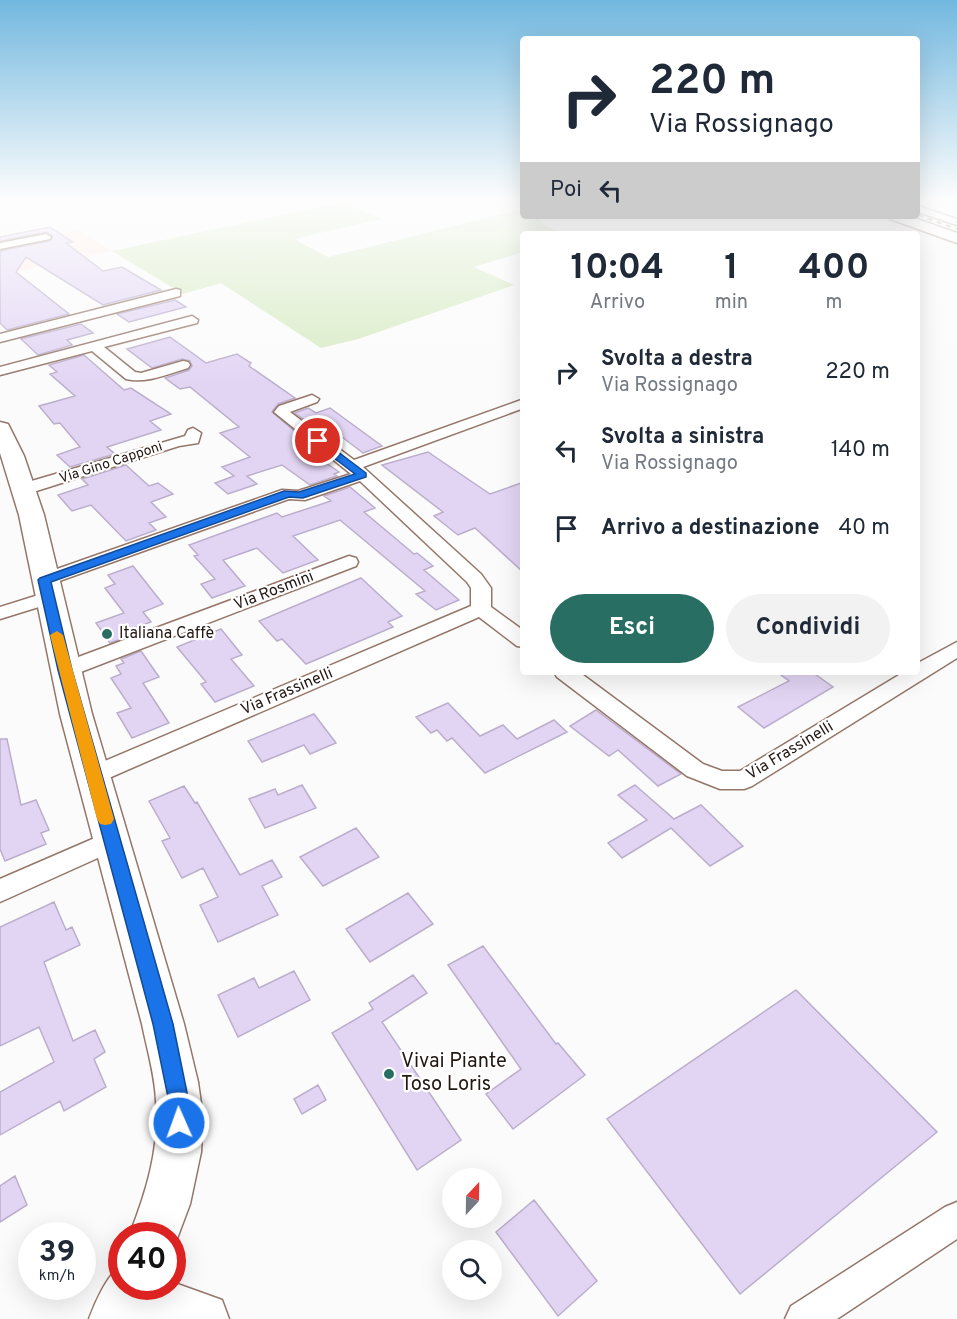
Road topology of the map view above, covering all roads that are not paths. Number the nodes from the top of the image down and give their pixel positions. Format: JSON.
{"nodes":[{"id":1,"x":176,"y":294,"type":"dead end"},
{"id":2,"x":192,"y":320,"type":"dead end"},
{"id":3,"x":0,"y":338,"type":"edge"},
{"id":4,"x":94,"y":346,"type":"junction"},
{"id":5,"x":183,"y":365,"type":"dead end"},
{"id":6,"x":0,"y":371,"type":"edge"},
{"id":7,"x":312,"y":399,"type":"dead end"},
{"id":8,"x":520,"y":405,"type":"edge"},
{"id":9,"x":0,"y":429,"type":"edge"},
{"id":10,"x":193,"y":434,"type":"dead end"},
{"id":11,"x":357,"y":471,"type":"junction"},
{"id":12,"x":24,"y":489,"type":"junction"},
{"id":13,"x":349,"y":562,"type":"dead end"},
{"id":14,"x":46,"y":589,"type":"junction"},
{"id":15,"x":481,"y":609,"type":"junction"},
{"id":16,"x":0,"y":613,"type":"edge"},
{"id":17,"x":520,"y":638,"type":"edge"},
{"id":18,"x":957,"y":649,"type":"edge"},
{"id":19,"x":65,"y":670,"type":"junction"},
{"id":20,"x":920,"y":672,"type":"edge"},
{"id":21,"x":569,"y":675,"type":"edge"},
{"id":22,"x":915,"y":675,"type":"edge"},
{"id":23,"x":94,"y":775,"type":"junction"},
{"id":24,"x":111,"y":841,"type":"junction"},
{"id":25,"x":0,"y":891,"type":"edge"},
{"id":26,"x":957,"y":1219,"type":"edge"},
{"id":27,"x":160,"y":1222,"type":"edge"},
{"id":28,"x":127,"y":1300,"type":"edge"},
{"id":29,"x":203,"y":1319,"type":"edge"},
{"id":30,"x":804,"y":1319,"type":"edge"}],
"edges":[{"from":1,"to":3,"type":"street"},
{"from":2,"to":4,"type":"street"},
{"from":4,"to":5,"type":"street"},
{"from":4,"to":6,"type":"street"},
{"from":7,"to":11,"type":"street"},
{"from":8,"to":11,"type":"street"},
{"from":9,"to":12,"type":"street"},
{"from":10,"to":12,"type":"street","name":"Via Gino Capponi"},
{"from":11,"to":14,"type":"street"},
{"from":11,"to":15,"type":"street"},
{"from":12,"to":14,"type":"street"},
{"from":13,"to":19,"type":"street","name":"Via Rosmini"},
{"from":14,"to":16,"type":"street"},
{"from":14,"to":19,"type":"street"},
{"from":15,"to":17,"type":"street"},
{"from":15,"to":23,"type":"street","name":"Via Frassinelli"},
{"from":18,"to":20,"type":"street","name":"Via Frassinelli"},
{"from":19,"to":23,"type":"street"},
{"from":21,"to":22,"type":"street","name":"Via Frassinelli"},
{"from":23,"to":24,"type":"street"},
{"from":24,"to":25,"type":"street"},
{"from":24,"to":27,"type":"street"},
{"from":26,"to":30,"type":"street"},
{"from":28,"to":29,"type":"street"}]}
